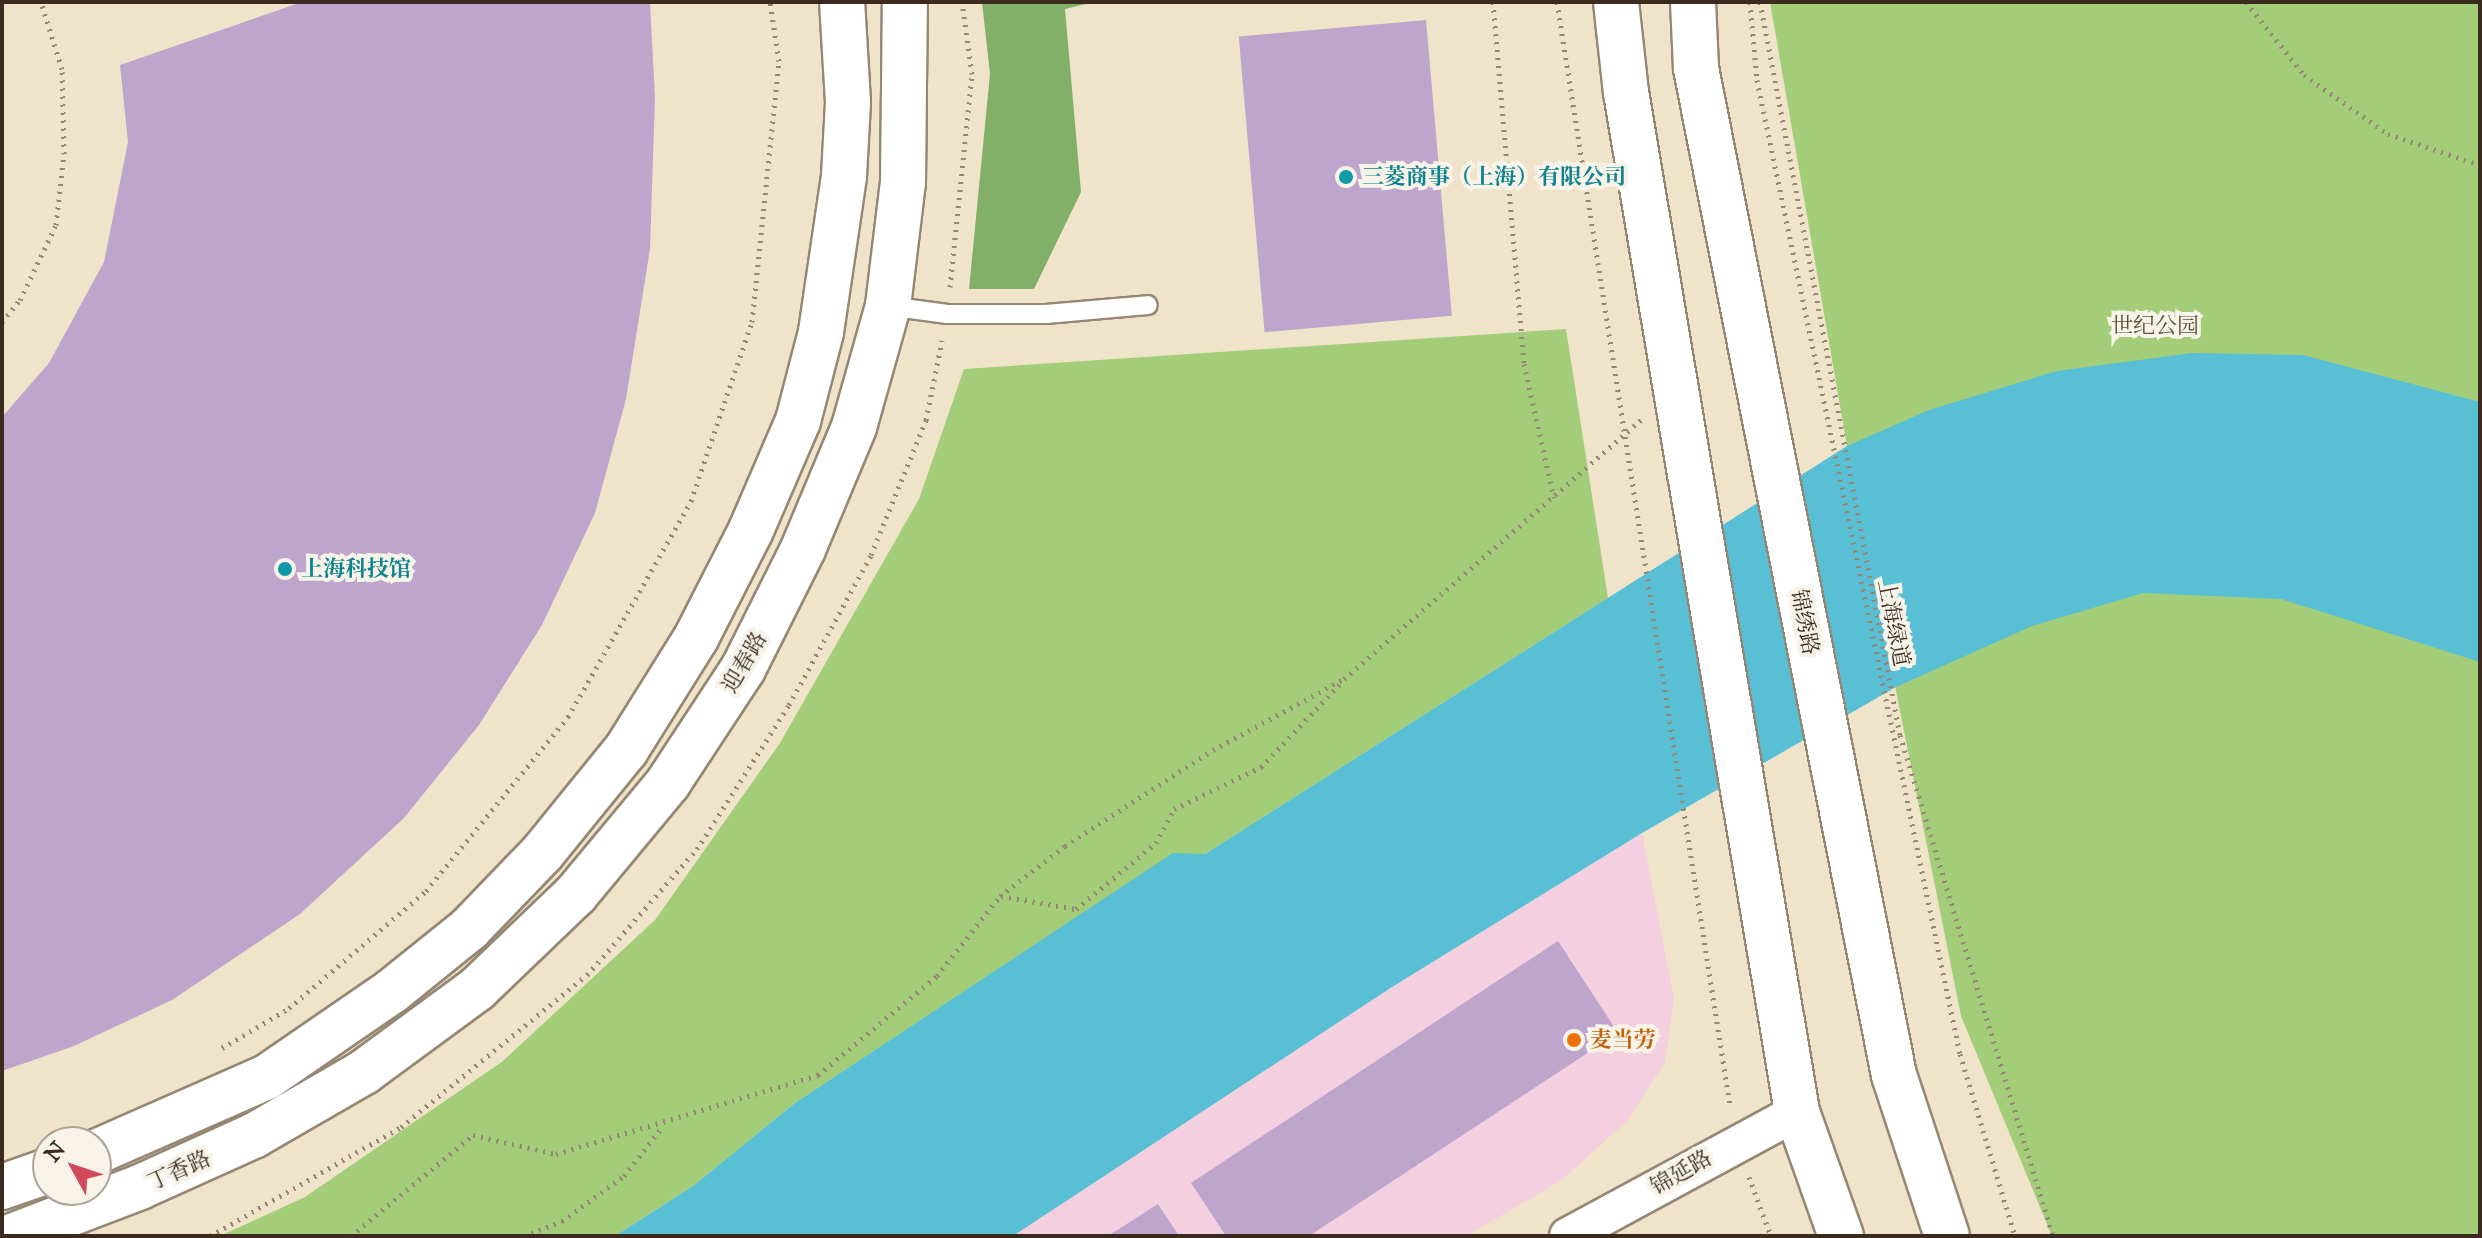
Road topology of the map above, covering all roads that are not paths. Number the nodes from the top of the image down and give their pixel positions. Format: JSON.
{"nodes":[{"id":1,"x":842,"y":2,"type":"edge"},
{"id":2,"x":905,"y":2,"type":"edge"},
{"id":3,"x":1616,"y":2,"type":"edge"},
{"id":4,"x":1693,"y":2,"type":"edge"},
{"id":5,"x":1148,"y":305,"type":"dead end"},
{"id":6,"x":888,"y":306,"type":"junction"},
{"id":7,"x":1797,"y":1112,"type":"junction"},
{"id":8,"x":255,"y":1135,"type":"joint"},
{"id":9,"x":112,"y":1145,"type":"edge"},
{"id":10,"x":32,"y":1177,"type":"edge"},
{"id":11,"x":2,"y":1187,"type":"edge"},
{"id":12,"x":12,"y":1236,"type":"edge"},
{"id":13,"x":1568,"y":1236,"type":"edge"},
{"id":14,"x":1841,"y":1236,"type":"edge"},
{"id":15,"x":1947,"y":1236,"type":"edge"}],
"edges":[{"from":1,"to":9,"type":"street"},
{"from":2,"to":6,"type":"street","name":"迎春路"},
{"from":3,"to":7,"type":"street"},
{"from":4,"to":15,"type":"street","name":"锦绣路"},
{"from":5,"to":6,"type":"lane"},
{"from":6,"to":8,"type":"street","name":"迎春路"},
{"from":7,"to":13,"type":"street","name":"锦延路"},
{"from":7,"to":14,"type":"street"},
{"from":8,"to":12,"type":"street","name":"丁香路"},
{"from":10,"to":11,"type":"street"}]}
